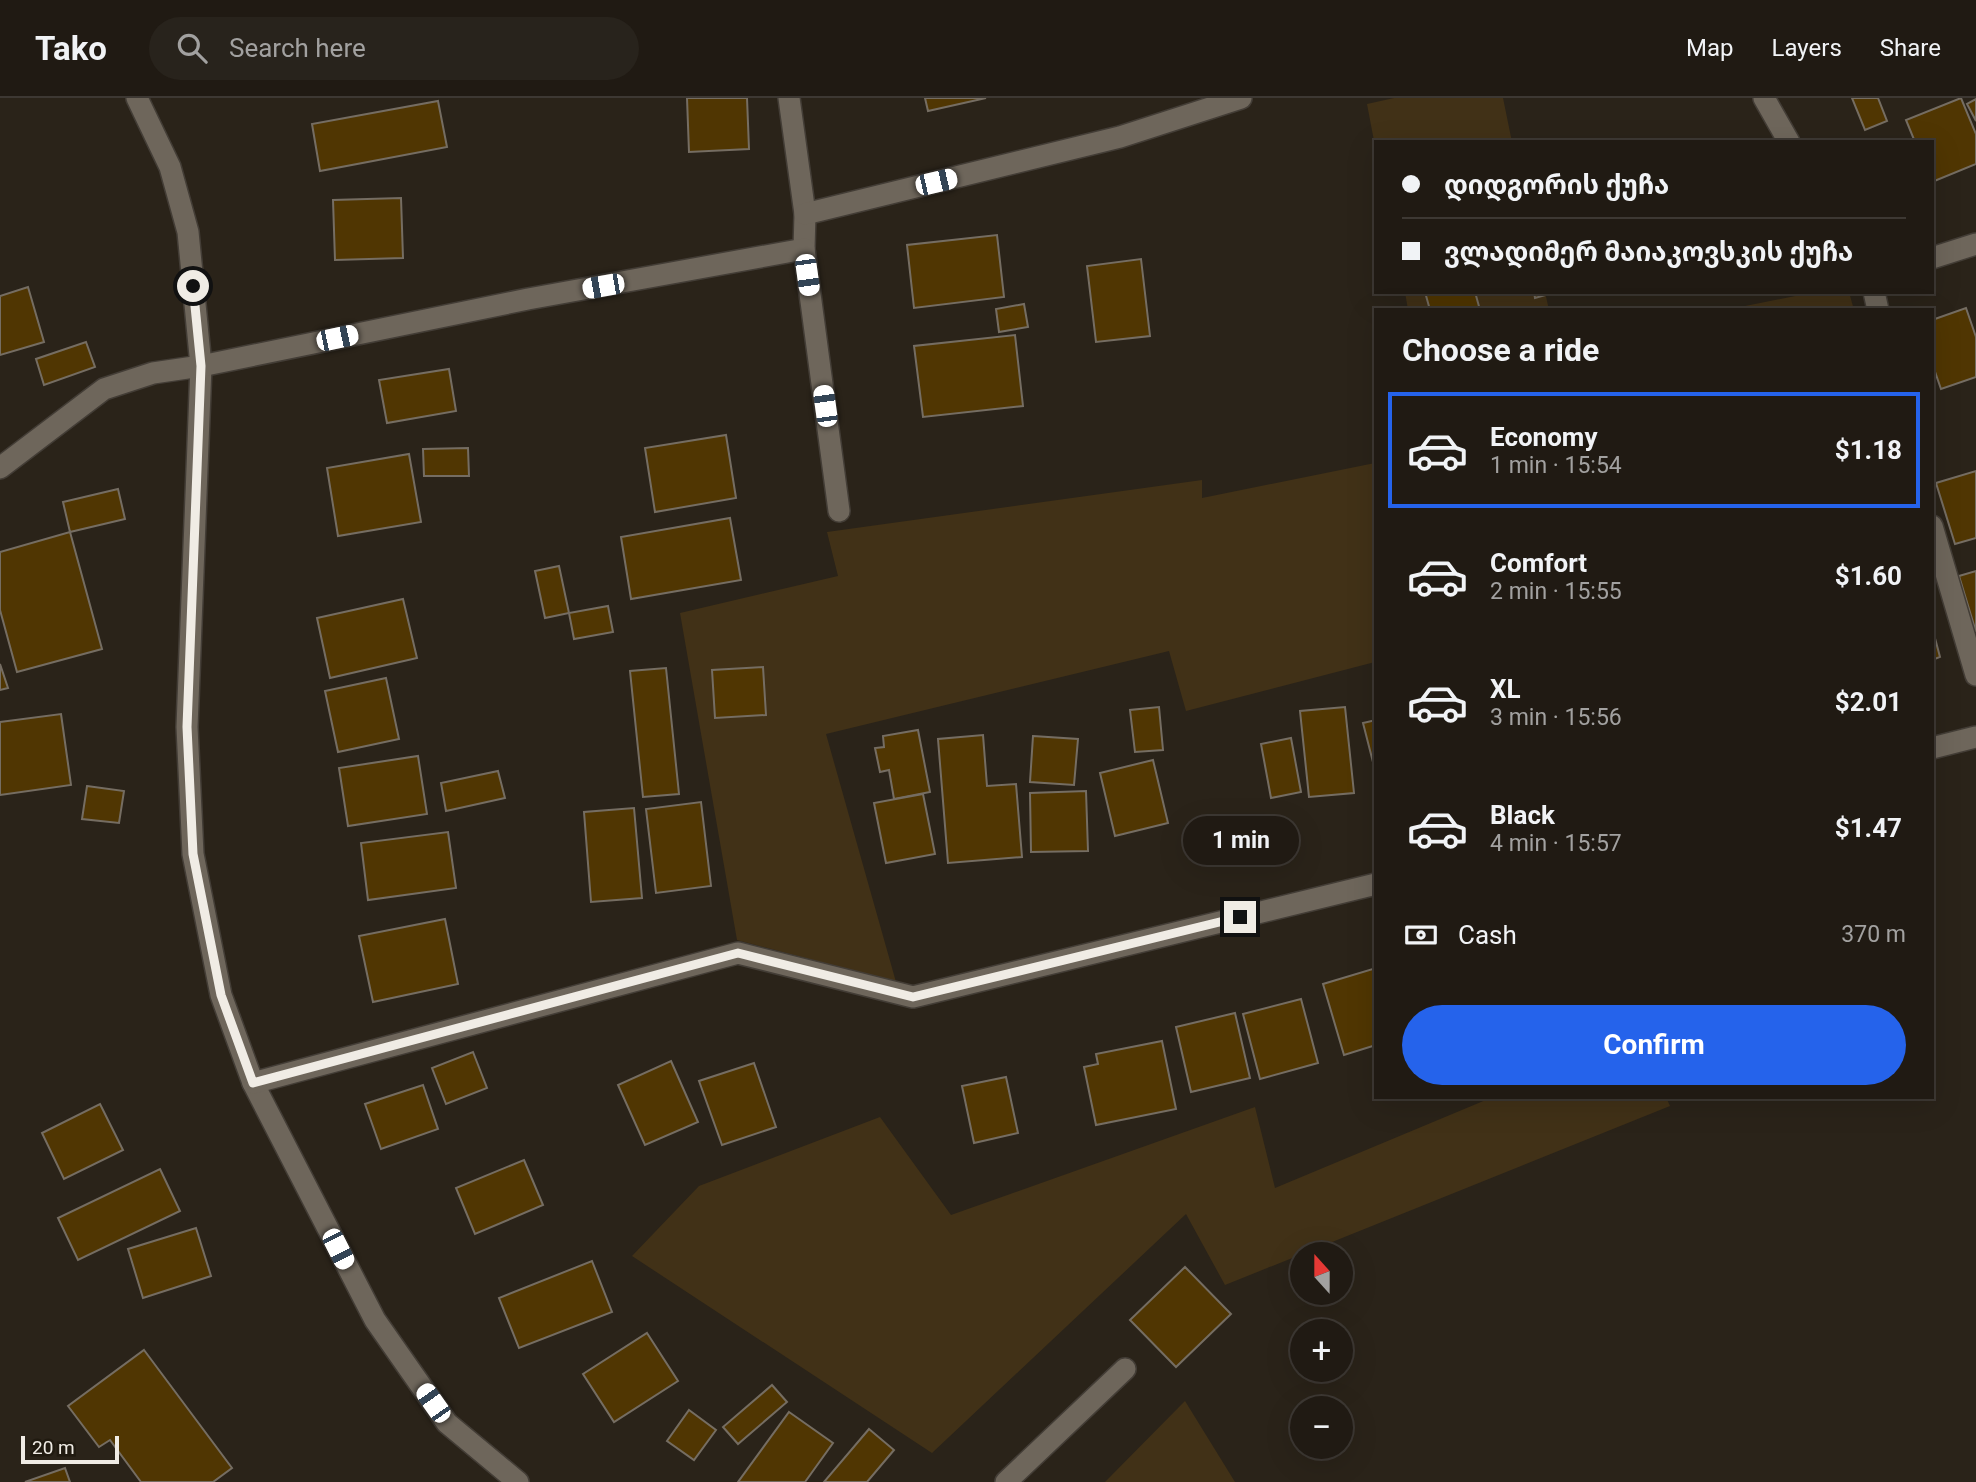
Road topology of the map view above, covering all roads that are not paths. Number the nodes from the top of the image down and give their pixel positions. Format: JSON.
{"nodes":[{"id":1,"x":136,"y":98,"type":"edge"},
{"id":2,"x":789,"y":98,"type":"edge"},
{"id":3,"x":1241,"y":98,"type":"edge"},
{"id":4,"x":1764,"y":98,"type":"edge"},
{"id":5,"x":1788,"y":140,"type":"edge"},
{"id":6,"x":805,"y":214,"type":"junction"},
{"id":7,"x":1976,"y":244,"type":"edge"},
{"id":8,"x":804,"y":249,"type":"junction"},
{"id":9,"x":1934,"y":257,"type":"edge"},
{"id":10,"x":201,"y":366,"type":"junction"},
{"id":11,"x":0,"y":468,"type":"edge"},
{"id":12,"x":839,"y":511,"type":"dead end"},
{"id":13,"x":1934,"y":533,"type":"edge"},
{"id":14,"x":1976,"y":675,"type":"edge"},
{"id":15,"x":1976,"y":737,"type":"edge"},
{"id":16,"x":1934,"y":748,"type":"edge"},
{"id":17,"x":1374,"y":884,"type":"edge"},
{"id":18,"x":253,"y":1083,"type":"junction"},
{"id":19,"x":1125,"y":1369,"type":"dead end"},
{"id":20,"x":518,"y":1482,"type":"edge"},
{"id":21,"x":1006,"y":1482,"type":"edge"}],
"edges":[{"from":1,"to":10,"type":"street"},
{"from":2,"to":6,"type":"street"},
{"from":3,"to":6,"type":"street"},
{"from":4,"to":5,"type":"street"},
{"from":6,"to":8,"type":"street"},
{"from":7,"to":9,"type":"street"},
{"from":8,"to":10,"type":"street"},
{"from":8,"to":12,"type":"street"},
{"from":10,"to":11,"type":"street"},
{"from":10,"to":18,"type":"street"},
{"from":13,"to":14,"type":"street"},
{"from":15,"to":16,"type":"street"},
{"from":17,"to":18,"type":"street"},
{"from":18,"to":20,"type":"street"},
{"from":19,"to":21,"type":"street"}]}
